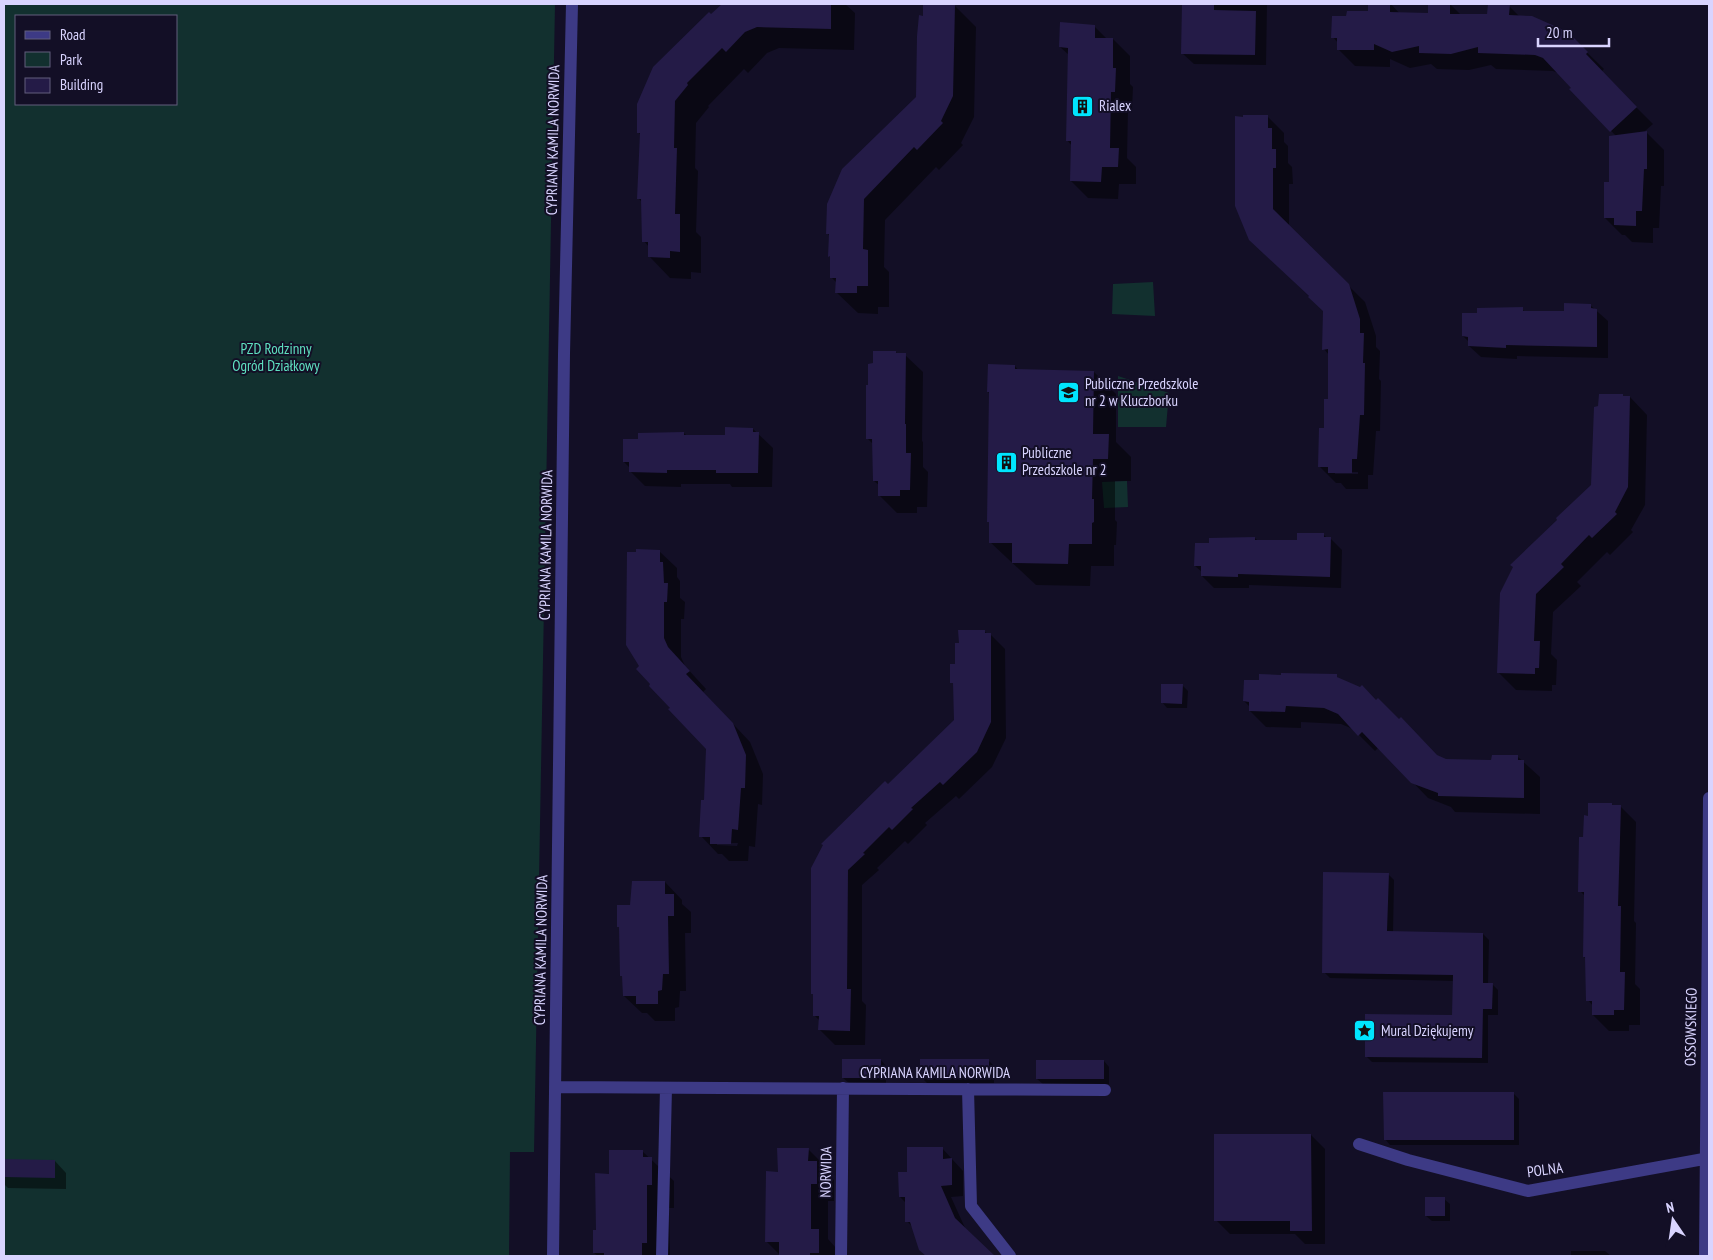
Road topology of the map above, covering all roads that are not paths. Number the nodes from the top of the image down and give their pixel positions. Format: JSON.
{"nodes":[{"id":1,"x":572,"y":4,"type":"edge"},
{"id":2,"x":1709,"y":798,"type":"edge"},
{"id":3,"x":555,"y":1087,"type":"junction"},
{"id":4,"x":666,"y":1088,"type":"junction"},
{"id":5,"x":843,"y":1088,"type":"junction"},
{"id":6,"x":968,"y":1090,"type":"junction"},
{"id":7,"x":1106,"y":1090,"type":"dead end"},
{"id":8,"x":1359,"y":1144,"type":"dead end"},
{"id":9,"x":1708,"y":1159,"type":"edge"},
{"id":10,"x":553,"y":1256,"type":"edge"},
{"id":11,"x":662,"y":1256,"type":"edge"},
{"id":12,"x":841,"y":1256,"type":"edge"},
{"id":13,"x":1010,"y":1256,"type":"edge"},
{"id":14,"x":1705,"y":1256,"type":"edge"}],
"edges":[{"from":1,"to":3,"type":"street","name":"CYPRIANA KAMILA NORWIDA"},
{"from":2,"to":9,"type":"street","name":"OSSOWSKIEGO"},
{"from":3,"to":4,"type":"street","name":"CYPRIANA KAMILA NORWIDA"},
{"from":3,"to":10,"type":"street","name":"CYPRIANA KAMILA NORWIDA"},
{"from":4,"to":5,"type":"street","name":"CYPRIANA KAMILA NORWIDA"},
{"from":4,"to":11,"type":"street"},
{"from":5,"to":6,"type":"street","name":"CYPRIANA KAMILA NORWIDA"},
{"from":5,"to":12,"type":"street","name":"NORWIDA"},
{"from":6,"to":7,"type":"street","name":"CYPRIANA KAMILA NORWIDA"},
{"from":6,"to":13,"type":"street"},
{"from":8,"to":9,"type":"street","name":"POLNA"},
{"from":9,"to":14,"type":"street","name":"OSSOWSKIEGO"}]}
